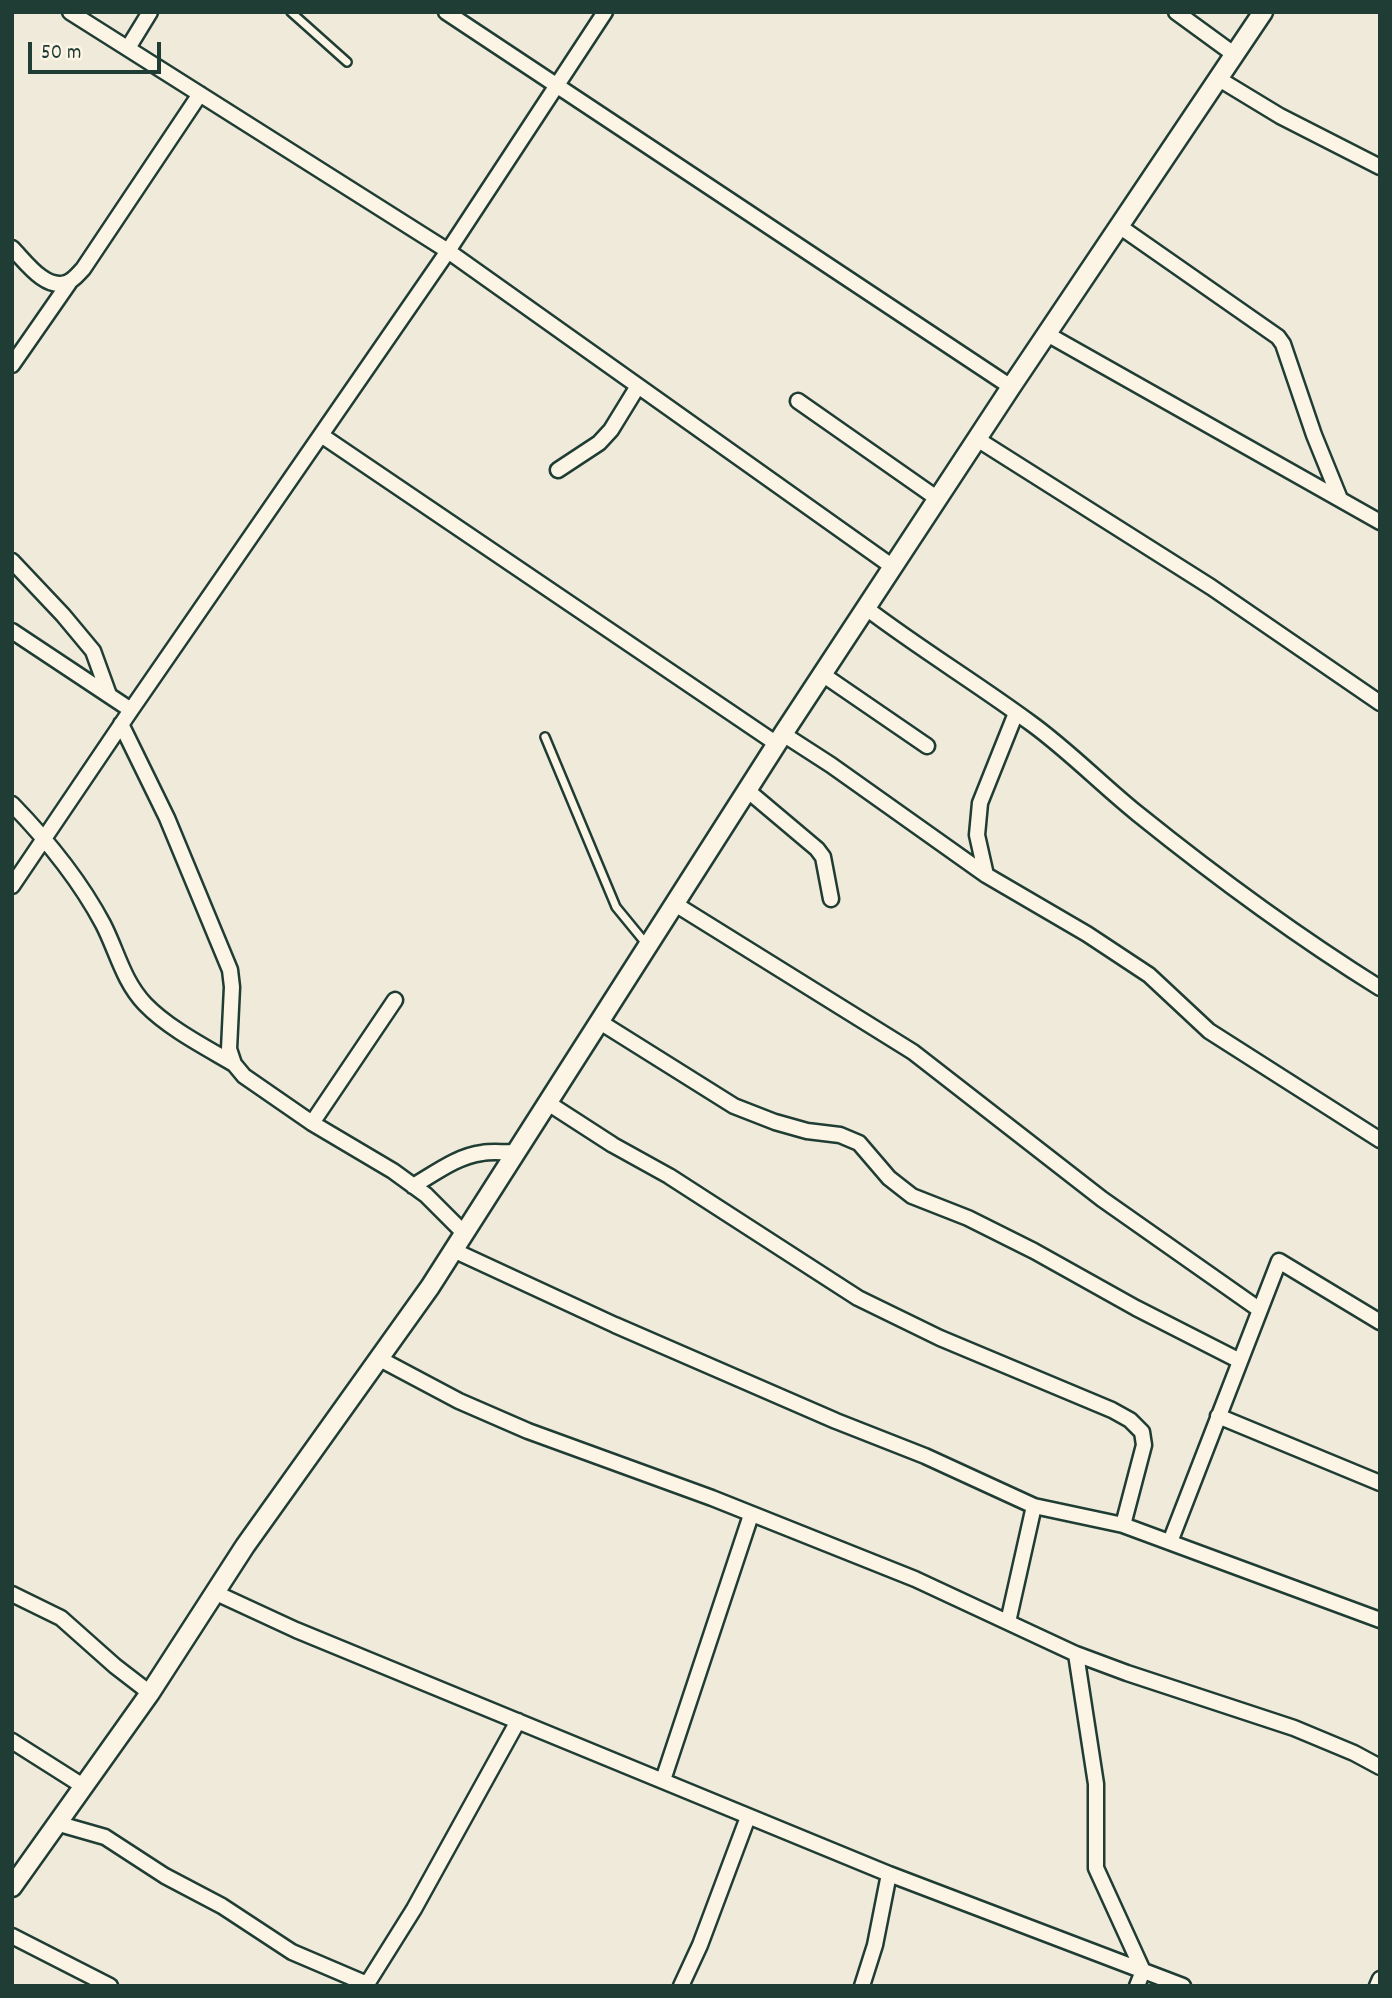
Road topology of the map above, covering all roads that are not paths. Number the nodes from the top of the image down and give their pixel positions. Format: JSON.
{"nodes":[{"id":1,"x":70,"y":12,"type":"edge"},
{"id":2,"x":150,"y":12,"type":"edge"},
{"id":3,"x":290,"y":12,"type":"edge"},
{"id":4,"x":446,"y":12,"type":"edge"},
{"id":5,"x":605,"y":12,"type":"edge"},
{"id":6,"x":1175,"y":12,"type":"edge"},
{"id":7,"x":1263,"y":12,"type":"edge"},
{"id":8,"x":128,"y":48,"type":"junction"},
{"id":9,"x":1235,"y":55,"type":"junction"},
{"id":10,"x":347,"y":62,"type":"dead end"},
{"id":11,"x":1219,"y":79,"type":"junction"},
{"id":12,"x":555,"y":86,"type":"junction"},
{"id":13,"x":200,"y":94,"type":"junction"},
{"id":14,"x":1380,"y":167,"type":"edge"},
{"id":15,"x":1119,"y":226,"type":"junction"},
{"id":16,"x":12,"y":248,"type":"edge"},
{"id":17,"x":448,"y":251,"type":"junction"},
{"id":18,"x":69,"y":283,"type":"junction"},
{"id":19,"x":1047,"y":334,"type":"junction"},
{"id":20,"x":12,"y":365,"type":"edge"},
{"id":21,"x":638,"y":386,"type":"junction"},
{"id":22,"x":1012,"y":387,"type":"junction"},
{"id":23,"x":798,"y":401,"type":"dead end"},
{"id":24,"x":321,"y":435,"type":"junction"},
{"id":25,"x":976,"y":439,"type":"junction"},
{"id":26,"x":558,"y":470,"type":"dead end"},
{"id":27,"x":938,"y":499,"type":"junction"},
{"id":28,"x":1340,"y":499,"type":"junction"},
{"id":29,"x":1380,"y":522,"type":"edge"},
{"id":30,"x":12,"y":561,"type":"edge"},
{"id":31,"x":893,"y":567,"type":"junction"},
{"id":32,"x":866,"y":608,"type":"junction"},
{"id":33,"x":12,"y":631,"type":"edge"},
{"id":34,"x":822,"y":674,"type":"junction"},
{"id":35,"x":109,"y":695,"type":"junction"},
{"id":36,"x":1380,"y":703,"type":"edge"},
{"id":37,"x":131,"y":709,"type":"junction"},
{"id":38,"x":1016,"y":713,"type":"junction"},
{"id":39,"x":121,"y":724,"type":"junction"},
{"id":40,"x":545,"y":737,"type":"dead end"},
{"id":41,"x":780,"y":739,"type":"junction"},
{"id":42,"x":927,"y":746,"type":"dead end"},
{"id":43,"x":747,"y":790,"type":"junction"},
{"id":44,"x":12,"y":804,"type":"edge"},
{"id":45,"x":44,"y":837,"type":"junction"},
{"id":46,"x":986,"y":875,"type":"junction"},
{"id":47,"x":12,"y":886,"type":"edge"},
{"id":48,"x":831,"y":899,"type":"dead end"},
{"id":49,"x":675,"y":904,"type":"junction"},
{"id":50,"x":649,"y":946,"type":"junction"},
{"id":51,"x":1380,"y":988,"type":"edge"},
{"id":52,"x":395,"y":1000,"type":"dead end"},
{"id":53,"x":600,"y":1022,"type":"junction"},
{"id":54,"x":234,"y":1064,"type":"junction"},
{"id":55,"x":548,"y":1103,"type":"junction"},
{"id":56,"x":312,"y":1123,"type":"junction"},
{"id":57,"x":1380,"y":1140,"type":"edge"},
{"id":58,"x":515,"y":1152,"type":"junction"},
{"id":59,"x":413,"y":1186,"type":"junction"},
{"id":60,"x":464,"y":1233,"type":"junction"},
{"id":61,"x":453,"y":1250,"type":"junction"},
{"id":62,"x":1260,"y":1310,"type":"junction"},
{"id":63,"x":1380,"y":1322,"type":"edge"},
{"id":64,"x":378,"y":1358,"type":"junction"},
{"id":65,"x":1240,"y":1361,"type":"junction"},
{"id":66,"x":1218,"y":1416,"type":"junction"},
{"id":67,"x":1380,"y":1483,"type":"edge"},
{"id":68,"x":1034,"y":1506,"type":"junction"},
{"id":69,"x":751,"y":1515,"type":"junction"},
{"id":70,"x":1123,"y":1525,"type":"junction"},
{"id":71,"x":1170,"y":1542,"type":"junction"},
{"id":72,"x":216,"y":1592,"type":"junction"},
{"id":73,"x":12,"y":1594,"type":"edge"},
{"id":74,"x":1380,"y":1620,"type":"edge"},
{"id":75,"x":1008,"y":1622,"type":"junction"},
{"id":76,"x":1076,"y":1654,"type":"junction"},
{"id":77,"x":150,"y":1693,"type":"junction"},
{"id":78,"x":519,"y":1721,"type":"junction"},
{"id":79,"x":12,"y":1741,"type":"edge"},
{"id":80,"x":1380,"y":1767,"type":"edge"},
{"id":81,"x":663,"y":1780,"type":"junction"},
{"id":82,"x":83,"y":1786,"type":"junction"},
{"id":83,"x":748,"y":1817,"type":"junction"},
{"id":84,"x":56,"y":1823,"type":"junction"},
{"id":85,"x":889,"y":1874,"type":"junction"},
{"id":86,"x":12,"y":1887,"type":"edge"},
{"id":87,"x":12,"y":1936,"type":"edge"},
{"id":88,"x":1143,"y":1971,"type":"junction"},
{"id":89,"x":1380,"y":1979,"type":"edge"},
{"id":90,"x":368,"y":1985,"type":"edge"},
{"id":91,"x":110,"y":1986,"type":"edge"},
{"id":92,"x":681,"y":1986,"type":"edge"},
{"id":93,"x":862,"y":1986,"type":"edge"},
{"id":94,"x":1137,"y":1986,"type":"edge"},
{"id":95,"x":1183,"y":1986,"type":"edge"},
{"id":96,"x":1377,"y":1986,"type":"edge"}],
"edges":[{"from":1,"to":8,"type":"street"},
{"from":2,"to":8,"type":"street"},
{"from":3,"to":10,"type":"lane"},
{"from":4,"to":12,"type":"street"},
{"from":5,"to":12,"type":"street"},
{"from":6,"to":9,"type":"street"},
{"from":7,"to":9,"type":"street"},
{"from":8,"to":13,"type":"street"},
{"from":9,"to":11,"type":"street"},
{"from":11,"to":14,"type":"street"},
{"from":11,"to":15,"type":"street"},
{"from":12,"to":17,"type":"street"},
{"from":12,"to":22,"type":"street"},
{"from":13,"to":17,"type":"street"},
{"from":13,"to":18,"type":"street"},
{"from":15,"to":19,"type":"street"},
{"from":15,"to":28,"type":"street"},
{"from":16,"to":18,"type":"street"},
{"from":17,"to":21,"type":"street"},
{"from":17,"to":24,"type":"street"},
{"from":18,"to":20,"type":"street"},
{"from":19,"to":22,"type":"street"},
{"from":19,"to":28,"type":"street"},
{"from":21,"to":26,"type":"street"},
{"from":21,"to":31,"type":"street"},
{"from":22,"to":25,"type":"street"},
{"from":23,"to":27,"type":"street"},
{"from":24,"to":37,"type":"street"},
{"from":24,"to":41,"type":"street"},
{"from":25,"to":27,"type":"street"},
{"from":25,"to":36,"type":"street"},
{"from":27,"to":31,"type":"street"},
{"from":28,"to":29,"type":"street"},
{"from":30,"to":35,"type":"street"},
{"from":31,"to":32,"type":"street"},
{"from":32,"to":34,"type":"street"},
{"from":32,"to":38,"type":"street"},
{"from":33,"to":35,"type":"street"},
{"from":34,"to":41,"type":"street"},
{"from":34,"to":42,"type":"street"},
{"from":35,"to":37,"type":"street"},
{"from":37,"to":39,"type":"street"},
{"from":38,"to":46,"type":"street"},
{"from":38,"to":51,"type":"street"},
{"from":39,"to":45,"type":"street"},
{"from":39,"to":54,"type":"street"},
{"from":40,"to":50,"type":"lane"},
{"from":41,"to":43,"type":"street"},
{"from":41,"to":46,"type":"street"},
{"from":43,"to":48,"type":"street"},
{"from":43,"to":49,"type":"street"},
{"from":44,"to":45,"type":"street"},
{"from":45,"to":47,"type":"street"},
{"from":45,"to":54,"type":"street"},
{"from":46,"to":57,"type":"street"},
{"from":49,"to":50,"type":"street"},
{"from":49,"to":62,"type":"street"},
{"from":50,"to":53,"type":"street"},
{"from":52,"to":56,"type":"street"},
{"from":53,"to":55,"type":"street"},
{"from":53,"to":65,"type":"street"},
{"from":54,"to":56,"type":"street"},
{"from":55,"to":58,"type":"street"},
{"from":55,"to":70,"type":"street"},
{"from":56,"to":59,"type":"street"},
{"from":58,"to":59,"type":"street"},
{"from":58,"to":60,"type":"street"},
{"from":59,"to":60,"type":"street"},
{"from":60,"to":61,"type":"street"},
{"from":61,"to":64,"type":"street"},
{"from":61,"to":68,"type":"street"},
{"from":62,"to":63,"type":"street"},
{"from":62,"to":65,"type":"street"},
{"from":64,"to":69,"type":"street"},
{"from":64,"to":72,"type":"street"},
{"from":65,"to":66,"type":"street"},
{"from":66,"to":67,"type":"street"},
{"from":66,"to":71,"type":"street"},
{"from":68,"to":70,"type":"street"},
{"from":68,"to":75,"type":"street"},
{"from":69,"to":75,"type":"street"},
{"from":69,"to":81,"type":"street"},
{"from":70,"to":71,"type":"street"},
{"from":71,"to":74,"type":"street"},
{"from":72,"to":77,"type":"street"},
{"from":72,"to":78,"type":"street"},
{"from":73,"to":77,"type":"street"},
{"from":75,"to":76,"type":"street"},
{"from":76,"to":80,"type":"street"},
{"from":76,"to":88,"type":"street"},
{"from":77,"to":82,"type":"street"},
{"from":78,"to":81,"type":"street"},
{"from":78,"to":90,"type":"street"},
{"from":79,"to":82,"type":"street"},
{"from":81,"to":83,"type":"street"},
{"from":82,"to":84,"type":"street"},
{"from":83,"to":85,"type":"street"},
{"from":83,"to":92,"type":"street"},
{"from":84,"to":86,"type":"street"},
{"from":84,"to":90,"type":"street"},
{"from":85,"to":88,"type":"street"},
{"from":85,"to":93,"type":"street"},
{"from":87,"to":91,"type":"street"},
{"from":88,"to":94,"type":"street"},
{"from":88,"to":95,"type":"street"},
{"from":89,"to":96,"type":"street"}]}
